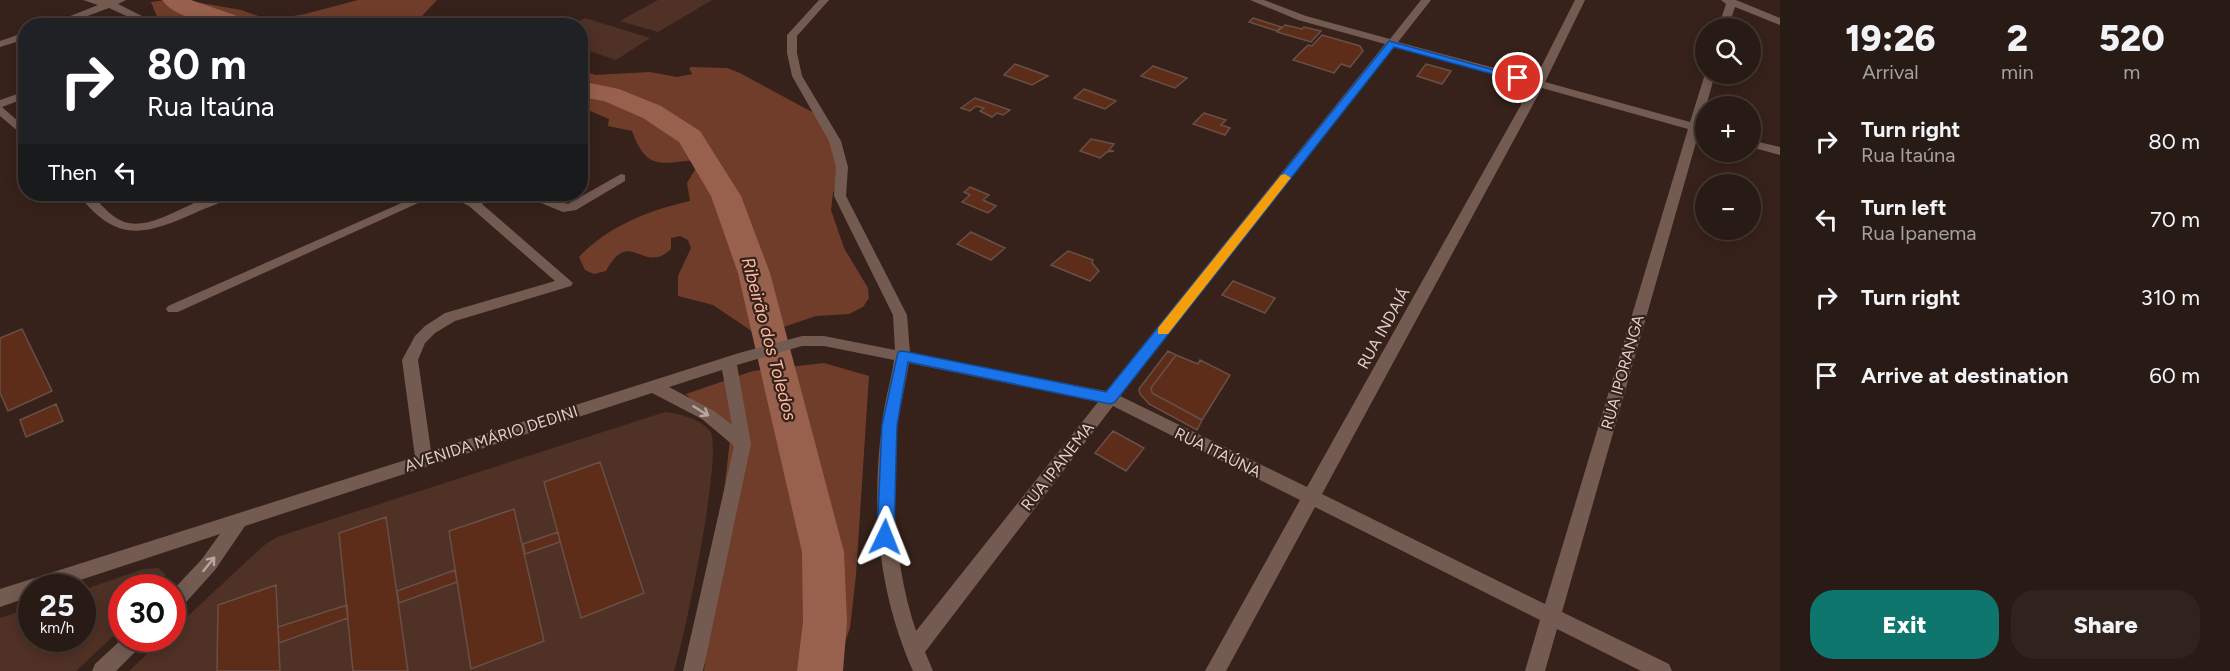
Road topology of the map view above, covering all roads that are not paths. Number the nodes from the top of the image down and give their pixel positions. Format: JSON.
{"nodes":[{"id":1,"x":88,"y":0,"type":"edge"},
{"id":2,"x":120,"y":0,"type":"edge"},
{"id":3,"x":824,"y":0,"type":"edge"},
{"id":4,"x":1255,"y":0,"type":"edge"},
{"id":5,"x":1278,"y":0,"type":"edge"},
{"id":6,"x":1426,"y":0,"type":"edge"},
{"id":7,"x":1580,"y":0,"type":"edge"},
{"id":8,"x":1729,"y":1,"type":"edge"},
{"id":9,"x":109,"y":4,"type":"junction"},
{"id":10,"x":1281,"y":12,"type":"junction"},
{"id":11,"x":72,"y":18,"type":"edge"},
{"id":12,"x":140,"y":18,"type":"edge"},
{"id":13,"x":1725,"y":18,"type":"edge"},
{"id":14,"x":1780,"y":22,"type":"edge"},
{"id":15,"x":18,"y":38,"type":"edge"},
{"id":16,"x":1392,"y":43,"type":"junction"},
{"id":17,"x":0,"y":44,"type":"edge"},
{"id":18,"x":1539,"y":83,"type":"junction"},
{"id":19,"x":18,"y":97,"type":"edge"},
{"id":20,"x":0,"y":104,"type":"edge"},
{"id":21,"x":0,"y":110,"type":"edge"},
{"id":22,"x":18,"y":127,"type":"edge"},
{"id":23,"x":1695,"y":127,"type":"edge"},
{"id":24,"x":1695,"y":141,"type":"edge"},
{"id":25,"x":1761,"y":146,"type":"edge"},
{"id":26,"x":1780,"y":151,"type":"edge"},
{"id":27,"x":621,"y":178,"type":"dead end"},
{"id":28,"x":588,"y":197,"type":"edge"},
{"id":29,"x":92,"y":201,"type":"edge"},
{"id":30,"x":209,"y":201,"type":"edge"},
{"id":31,"x":416,"y":201,"type":"edge"},
{"id":32,"x":470,"y":201,"type":"edge"},
{"id":33,"x":478,"y":201,"type":"edge"},
{"id":34,"x":544,"y":201,"type":"edge"},
{"id":35,"x":581,"y":201,"type":"edge"},
{"id":36,"x":474,"y":203,"type":"junction"},
{"id":37,"x":173,"y":309,"type":"dead end"},
{"id":38,"x":903,"y":356,"type":"junction"},
{"id":39,"x":736,"y":360,"type":"junction"},
{"id":40,"x":653,"y":386,"type":"junction"},
{"id":41,"x":1110,"y":398,"type":"junction"},
{"id":42,"x":743,"y":444,"type":"junction"},
{"id":43,"x":424,"y":460,"type":"junction"},
{"id":44,"x":1310,"y":497,"type":"junction"},
{"id":45,"x":239,"y":520,"type":"junction"},
{"id":46,"x":186,"y":591,"type":"edge"},
{"id":47,"x":0,"y":598,"type":"edge"},
{"id":48,"x":1552,"y":616,"type":"junction"},
{"id":49,"x":913,"y":651,"type":"junction"},
{"id":50,"x":122,"y":652,"type":"edge"},
{"id":51,"x":102,"y":671,"type":"edge"},
{"id":52,"x":693,"y":671,"type":"edge"},
{"id":53,"x":923,"y":671,"type":"edge"},
{"id":54,"x":1215,"y":671,"type":"edge"},
{"id":55,"x":1535,"y":671,"type":"edge"},
{"id":56,"x":1662,"y":671,"type":"edge"}],
"edges":[{"from":1,"to":9,"type":"street"},
{"from":2,"to":9,"type":"street"},
{"from":3,"to":38,"type":"street"},
{"from":4,"to":10,"type":"street"},
{"from":5,"to":10,"type":"street"},
{"from":6,"to":16,"type":"street","name":"RUA IPANEMA"},
{"from":7,"to":18,"type":"street","name":"RUA INDAIÁ"},
{"from":8,"to":13,"type":"street"},
{"from":8,"to":14,"type":"street"},
{"from":9,"to":11,"type":"street"},
{"from":9,"to":12,"type":"street"},
{"from":10,"to":16,"type":"street"},
{"from":15,"to":17,"type":"street"},
{"from":16,"to":18,"type":"street"},
{"from":16,"to":41,"type":"street","name":"RUA IPANEMA"},
{"from":18,"to":23,"type":"street"},
{"from":18,"to":44,"type":"street","name":"RUA INDAIÁ"},
{"from":19,"to":20,"type":"street"},
{"from":21,"to":22,"type":"street"},
{"from":24,"to":48,"type":"street","name":"RUA IPORANGA"},
{"from":25,"to":26,"type":"street"},
{"from":27,"to":28,"type":"street"},
{"from":29,"to":30,"type":"street"},
{"from":31,"to":37,"type":"street"},
{"from":32,"to":36,"type":"street"},
{"from":33,"to":36,"type":"street"},
{"from":34,"to":35,"type":"street"},
{"from":36,"to":43,"type":"street"},
{"from":38,"to":39,"type":"street","name":"RUA ITAÚNA"},
{"from":38,"to":41,"type":"street","name":"RUA ITAÚNA"},
{"from":38,"to":49,"type":"street"},
{"from":39,"to":40,"type":"street","name":"AVENIDA MÁRIO DEDINI"},
{"from":39,"to":42,"type":"street"},
{"from":40,"to":42,"type":"street","one_way":true},
{"from":40,"to":43,"type":"street","name":"AVENIDA MÁRIO DEDINI"},
{"from":41,"to":44,"type":"street","name":"RUA ITAÚNA"},
{"from":41,"to":49,"type":"street","name":"RUA IPANEMA"},
{"from":42,"to":52,"type":"street"},
{"from":43,"to":45,"type":"street","name":"AVENIDA MÁRIO DEDINI"},
{"from":44,"to":48,"type":"street","name":"RUA ITAÚNA"},
{"from":44,"to":54,"type":"street","name":"RUA INDAIÁ"},
{"from":46,"to":45,"type":"street","one_way":true},
{"from":45,"to":47,"type":"street","name":"AVENIDA MÁRIO DEDINI"},
{"from":48,"to":55,"type":"street","name":"RUA IPORANGA"},
{"from":48,"to":56,"type":"street","name":"RUA ITAÚNA"},
{"from":49,"to":53,"type":"street"},
{"from":50,"to":51,"type":"street"}]}
